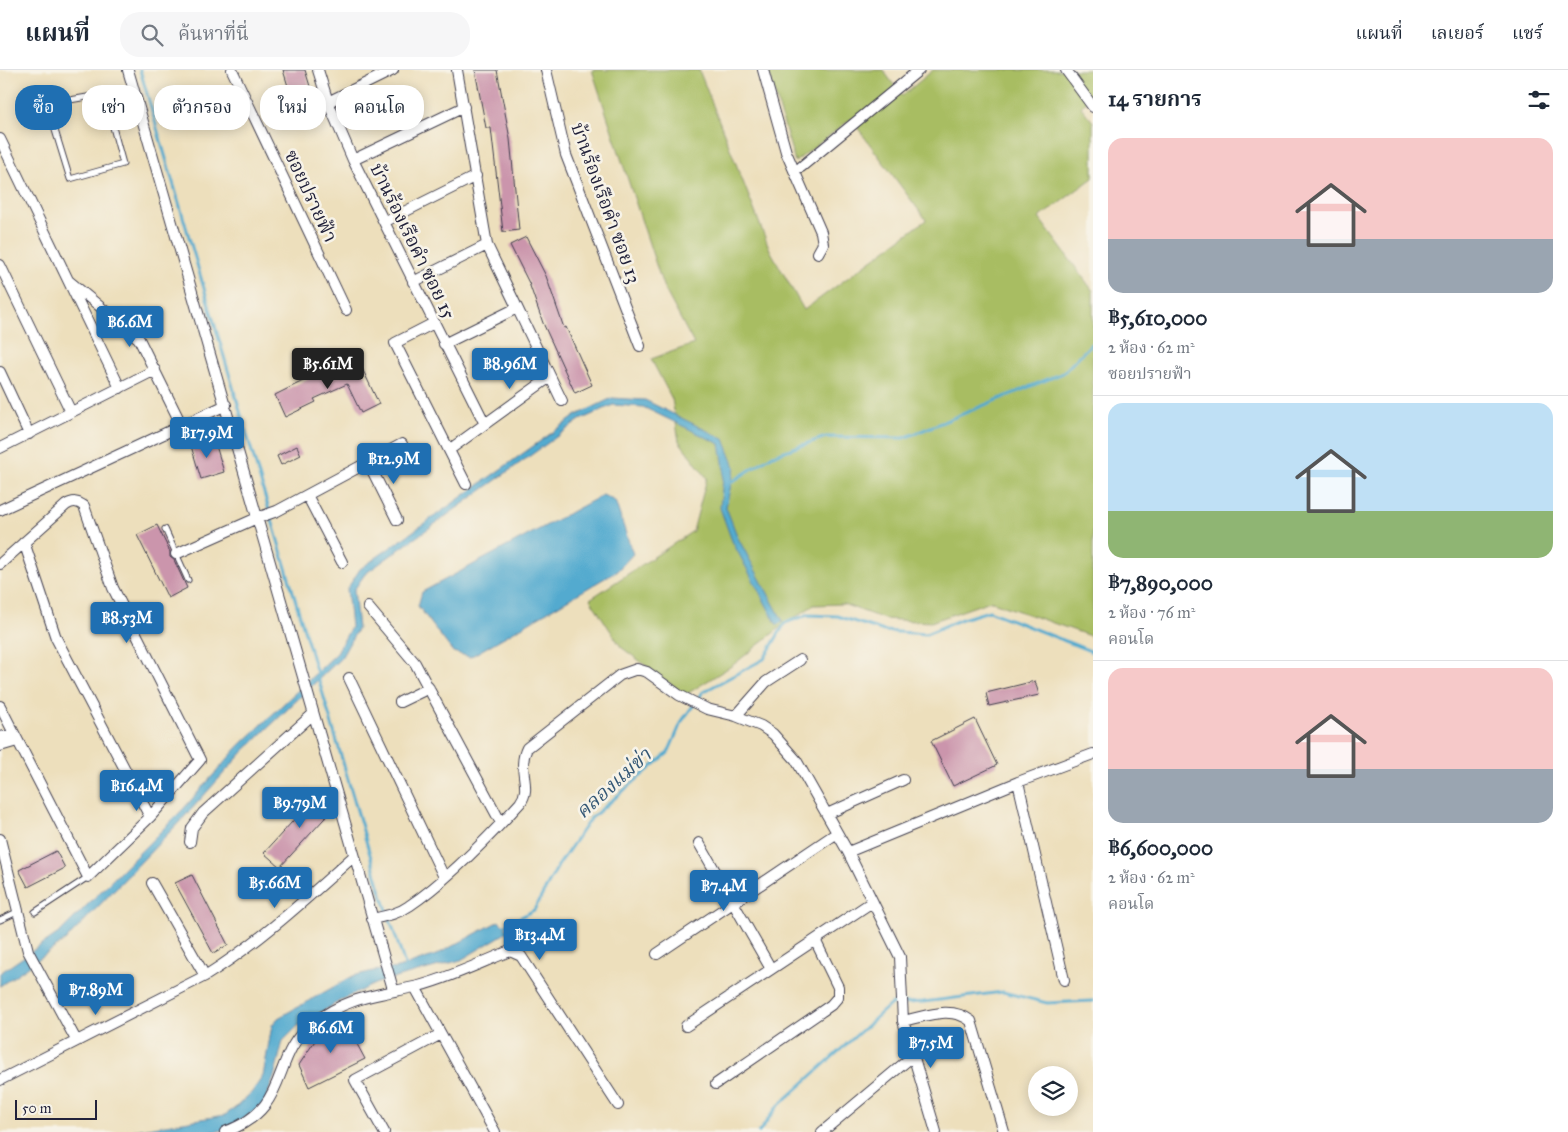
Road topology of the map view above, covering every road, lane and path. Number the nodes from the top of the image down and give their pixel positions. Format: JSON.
{"nodes":[{"id":1,"x":128,"y":70,"type":"edge"},
{"id":2,"x":232,"y":70,"type":"edge"},
{"id":3,"x":318,"y":70,"type":"edge"},
{"id":4,"x":393,"y":70,"type":"edge"},
{"id":5,"x":457,"y":70,"type":"edge"},
{"id":6,"x":546,"y":70,"type":"edge"},
{"id":7,"x":763,"y":70,"type":"edge"},
{"id":8,"x":919,"y":70,"type":"edge"},
{"id":9,"x":1066,"y":70,"type":"edge"},
{"id":10,"x":132,"y":85,"type":"edge"},
{"id":11,"x":104,"y":94,"type":"joint"},
{"id":12,"x":328,"y":102,"type":"junction"},
{"id":13,"x":464,"y":107,"type":"junction"},
{"id":14,"x":1093,"y":107,"type":"edge"},
{"id":15,"x":144,"y":126,"type":"edge"},
{"id":16,"x":0,"y":139,"type":"edge"},
{"id":17,"x":353,"y":160,"type":"junction"},
{"id":18,"x":801,"y":167,"type":"dead end"},
{"id":19,"x":476,"y":176,"type":"junction"},
{"id":20,"x":384,"y":222,"type":"junction"},
{"id":21,"x":487,"y":245,"type":"junction"},
{"id":22,"x":818,"y":253,"type":"dead end"},
{"id":23,"x":0,"y":265,"type":"edge"},
{"id":24,"x":67,"y":279,"type":"junction"},
{"id":25,"x":413,"y":282,"type":"junction"},
{"id":26,"x":517,"y":308,"type":"junction"},
{"id":27,"x":346,"y":310,"type":"dead end"},
{"id":28,"x":434,"y":323,"type":"junction"},
{"id":29,"x":444,"y":344,"type":"junction"},
{"id":30,"x":640,"y":346,"type":"dead end"},
{"id":31,"x":155,"y":370,"type":"junction"},
{"id":32,"x":0,"y":372,"type":"edge"},
{"id":33,"x":550,"y":377,"type":"junction"},
{"id":34,"x":120,"y":388,"type":"junction"},
{"id":35,"x":562,"y":401,"type":"dead end"},
{"id":36,"x":226,"y":405,"type":"junction"},
{"id":37,"x":71,"y":412,"type":"junction"},
{"id":38,"x":485,"y":424,"type":"junction"},
{"id":39,"x":182,"y":426,"type":"junction"},
{"id":40,"x":28,"y":434,"type":"junction"},
{"id":41,"x":402,"y":444,"type":"dead end"},
{"id":42,"x":0,"y":448,"type":"edge"},
{"id":43,"x":449,"y":450,"type":"junction"},
{"id":44,"x":368,"y":462,"type":"junction"},
{"id":45,"x":466,"y":484,"type":"dead end"},
{"id":46,"x":307,"y":495,"type":"junction"},
{"id":47,"x":0,"y":510,"type":"edge"},
{"id":48,"x":257,"y":518,"type":"junction"},
{"id":49,"x":397,"y":520,"type":"dead end"},
{"id":50,"x":165,"y":529,"type":"dead end"},
{"id":51,"x":24,"y":542,"type":"junction"},
{"id":52,"x":176,"y":554,"type":"junction"},
{"id":53,"x":342,"y":562,"type":"dead end"},
{"id":54,"x":0,"y":564,"type":"edge"},
{"id":55,"x":188,"y":580,"type":"dead end"},
{"id":56,"x":368,"y":607,"type":"dead end"},
{"id":57,"x":800,"y":660,"type":"dead end"},
{"id":58,"x":349,"y":678,"type":"dead end"},
{"id":59,"x":428,"y":688,"type":"junction"},
{"id":60,"x":400,"y":702,"type":"dead end"},
{"id":61,"x":0,"y":706,"type":"edge"},
{"id":62,"x":312,"y":715,"type":"junction"},
{"id":63,"x":736,"y":716,"type":"junction"},
{"id":64,"x":0,"y":737,"type":"edge"},
{"id":65,"x":15,"y":737,"type":"junction"},
{"id":66,"x":0,"y":746,"type":"edge"},
{"id":67,"x":1093,"y":754,"type":"edge"},
{"id":68,"x":903,"y":780,"type":"dead end"},
{"id":69,"x":1018,"y":782,"type":"junction"},
{"id":70,"x":827,"y":814,"type":"junction"},
{"id":71,"x":150,"y":817,"type":"junction"},
{"id":72,"x":501,"y":824,"type":"junction"},
{"id":73,"x":837,"y":833,"type":"junction"},
{"id":74,"x":0,"y":839,"type":"edge"},
{"id":75,"x":190,"y":842,"type":"dead end"},
{"id":76,"x":699,"y":842,"type":"dead end"},
{"id":77,"x":848,"y":852,"type":"junction"},
{"id":78,"x":354,"y":856,"type":"junction"},
{"id":79,"x":88,"y":877,"type":"junction"},
{"id":80,"x":444,"y":877,"type":"junction"},
{"id":81,"x":152,"y":883,"type":"dead end"},
{"id":82,"x":872,"y":902,"type":"junction"},
{"id":83,"x":734,"y":903,"type":"junction"},
{"id":84,"x":18,"y":912,"type":"junction"},
{"id":85,"x":35,"y":912,"type":"dead end"},
{"id":86,"x":372,"y":919,"type":"junction"},
{"id":87,"x":0,"y":920,"type":"edge"},
{"id":88,"x":540,"y":936,"type":"dead end"},
{"id":89,"x":815,"y":940,"type":"junction"},
{"id":90,"x":516,"y":953,"type":"junction"},
{"id":91,"x":657,"y":954,"type":"dead end"},
{"id":92,"x":771,"y":969,"type":"junction"},
{"id":93,"x":205,"y":976,"type":"junction"},
{"id":94,"x":1064,"y":980,"type":"dead end"},
{"id":95,"x":414,"y":987,"type":"junction"},
{"id":96,"x":393,"y":989,"type":"junction"},
{"id":97,"x":903,"y":1021,"type":"junction"},
{"id":98,"x":686,"y":1026,"type":"dead end"},
{"id":99,"x":440,"y":1034,"type":"junction"},
{"id":100,"x":76,"y":1040,"type":"junction"},
{"id":101,"x":914,"y":1055,"type":"junction"},
{"id":102,"x":0,"y":1080,"type":"edge"},
{"id":103,"x":716,"y":1084,"type":"dead end"},
{"id":104,"x":618,"y":1105,"type":"dead end"},
{"id":105,"x":225,"y":1132,"type":"edge"},
{"id":106,"x":384,"y":1132,"type":"edge"},
{"id":107,"x":495,"y":1132,"type":"edge"},
{"id":108,"x":822,"y":1132,"type":"edge"},
{"id":109,"x":936,"y":1132,"type":"edge"},
{"id":110,"x":1004,"y":1132,"type":"edge"}],
"edges":[{"from":1,"to":10,"type":"street"},
{"from":2,"to":27,"type":"street","name":"ซอยปรายฟ้า"},
{"from":3,"to":12,"type":"street","name":"บ้านร้องเรือคำ ซอย 15"},
{"from":4,"to":12,"type":"street"},
{"from":5,"to":13,"type":"street"},
{"from":6,"to":30,"type":"street","name":"บ้านร้องเรือคำ ซอย 13"},
{"from":7,"to":22,"type":"street"},
{"from":8,"to":18,"type":"street"},
{"from":9,"to":14,"type":"street"},
{"from":11,"to":11,"type":"lane"},
{"from":12,"to":17,"type":"street","name":"บ้านร้องเรือคำ ซอย 15"},
{"from":13,"to":17,"type":"street"},
{"from":13,"to":19,"type":"street"},
{"from":15,"to":36,"type":"street"},
{"from":16,"to":24,"type":"street"},
{"from":17,"to":20,"type":"street","name":"บ้านร้องเรือคำ ซอย 15"},
{"from":19,"to":20,"type":"street"},
{"from":19,"to":21,"type":"street"},
{"from":20,"to":25,"type":"street","name":"บ้านร้องเรือคำ ซอย 15"},
{"from":21,"to":25,"type":"street"},
{"from":21,"to":26,"type":"street"},
{"from":23,"to":37,"type":"street"},
{"from":24,"to":31,"type":"street"},
{"from":24,"to":34,"type":"street"},
{"from":25,"to":28,"type":"street","name":"บ้านร้องเรือคำ ซอย 15"},
{"from":26,"to":29,"type":"street"},
{"from":26,"to":33,"type":"street"},
{"from":28,"to":29,"type":"street","name":"บ้านร้องเรือคำ ซอย 15"},
{"from":28,"to":43,"type":"street"},
{"from":29,"to":38,"type":"street","name":"บ้านร้องเรือคำ ซอย 15"},
{"from":31,"to":34,"type":"street"},
{"from":31,"to":39,"type":"street"},
{"from":32,"to":40,"type":"street"},
{"from":33,"to":35,"type":"street"},
{"from":33,"to":38,"type":"street"},
{"from":34,"to":37,"type":"street"},
{"from":36,"to":39,"type":"street"},
{"from":36,"to":48,"type":"street"},
{"from":37,"to":40,"type":"street"},
{"from":38,"to":43,"type":"street"},
{"from":39,"to":47,"type":"street"},
{"from":40,"to":42,"type":"street"},
{"from":41,"to":44,"type":"street"},
{"from":43,"to":45,"type":"street"},
{"from":44,"to":46,"type":"street"},
{"from":44,"to":49,"type":"street"},
{"from":46,"to":48,"type":"street"},
{"from":46,"to":53,"type":"street"},
{"from":48,"to":52,"type":"street"},
{"from":48,"to":62,"type":"street"},
{"from":50,"to":52,"type":"lane"},
{"from":51,"to":54,"type":"street"},
{"from":51,"to":71,"type":"street"},
{"from":51,"to":71,"type":"street"},
{"from":52,"to":55,"type":"lane"},
{"from":56,"to":59,"type":"street"},
{"from":57,"to":63,"type":"street"},
{"from":58,"to":80,"type":"street"},
{"from":59,"to":60,"type":"street"},
{"from":59,"to":72,"type":"street"},
{"from":61,"to":65,"type":"street"},
{"from":62,"to":75,"type":"street"},
{"from":62,"to":78,"type":"street"},
{"from":63,"to":70,"type":"street"},
{"from":63,"to":72,"type":"street"},
{"from":64,"to":65,"type":"street"},
{"from":65,"to":66,"type":"street"},
{"from":65,"to":79,"type":"street"},
{"from":67,"to":69,"type":"street"},
{"from":68,"to":70,"type":"street"},
{"from":69,"to":77,"type":"street"},
{"from":69,"to":94,"type":"street"},
{"from":70,"to":73,"type":"street"},
{"from":71,"to":79,"type":"street"},
{"from":72,"to":80,"type":"street"},
{"from":73,"to":77,"type":"street"},
{"from":73,"to":83,"type":"street"},
{"from":74,"to":84,"type":"street"},
{"from":76,"to":83,"type":"street"},
{"from":77,"to":82,"type":"street"},
{"from":78,"to":86,"type":"street"},
{"from":78,"to":93,"type":"street"},
{"from":79,"to":85,"type":"lane"},
{"from":80,"to":86,"type":"street"},
{"from":81,"to":93,"type":"street"},
{"from":82,"to":89,"type":"street"},
{"from":82,"to":97,"type":"street"},
{"from":83,"to":91,"type":"street"},
{"from":83,"to":92,"type":"street"},
{"from":84,"to":87,"type":"lane"},
{"from":84,"to":100,"type":"street"},
{"from":86,"to":96,"type":"street"},
{"from":88,"to":90,"type":"path"},
{"from":89,"to":92,"type":"street"},
{"from":89,"to":103,"type":"street"},
{"from":90,"to":95,"type":"street"},
{"from":90,"to":104,"type":"street"},
{"from":92,"to":98,"type":"street"},
{"from":93,"to":100,"type":"street"},
{"from":95,"to":96,"type":"street"},
{"from":95,"to":99,"type":"street"},
{"from":96,"to":105,"type":"street"},
{"from":97,"to":101,"type":"street"},
{"from":97,"to":110,"type":"street"},
{"from":99,"to":106,"type":"street"},
{"from":99,"to":107,"type":"street"},
{"from":100,"to":102,"type":"street"},
{"from":101,"to":108,"type":"street"},
{"from":101,"to":109,"type":"street"}]}
